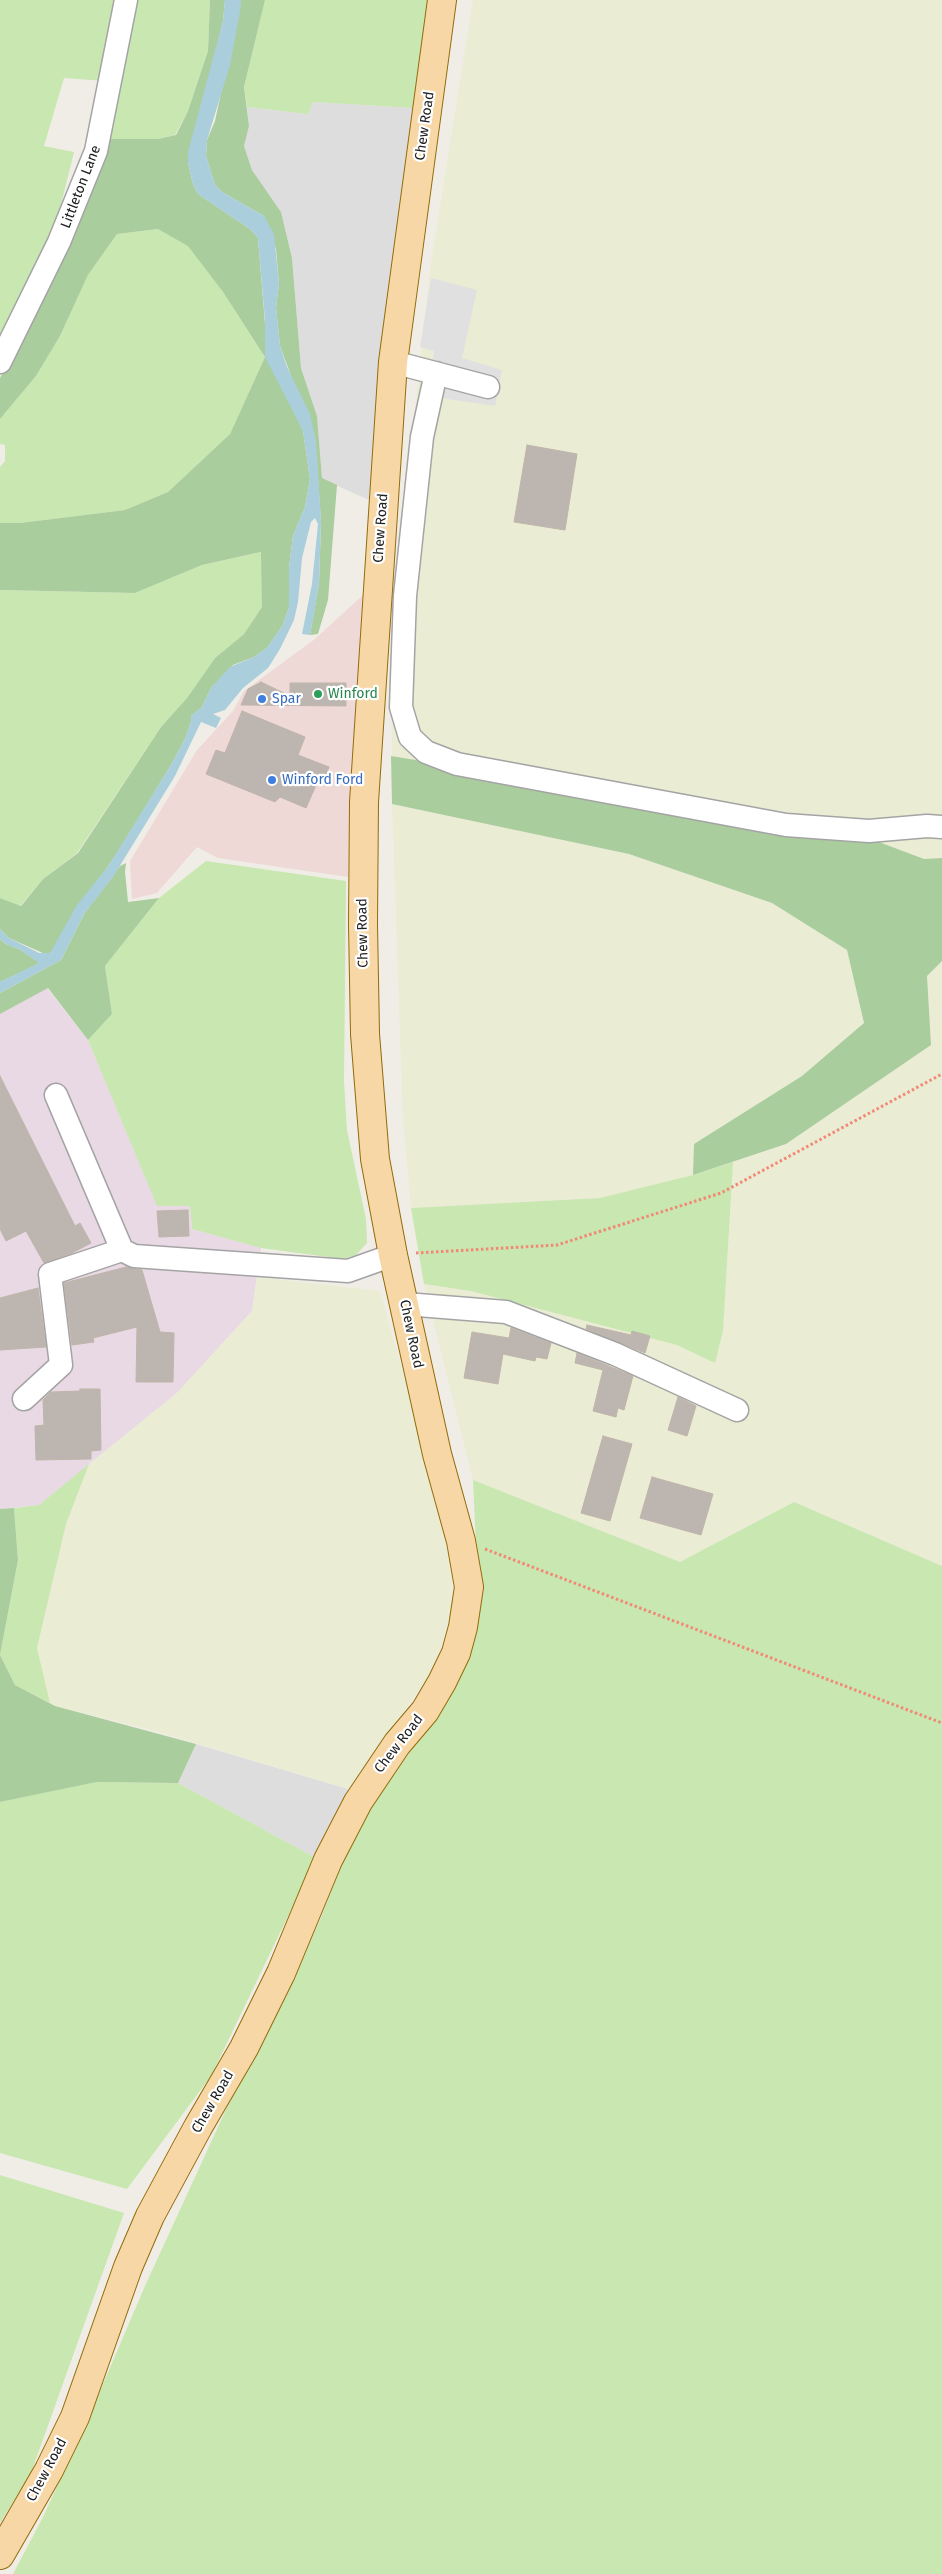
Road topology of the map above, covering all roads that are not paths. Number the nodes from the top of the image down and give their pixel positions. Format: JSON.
{"nodes":[{"id":1,"x":126,"y":0,"type":"edge"},
{"id":2,"x":442,"y":0,"type":"edge"},
{"id":3,"x":0,"y":362,"type":"edge"},
{"id":4,"x":394,"y":362,"type":"junction"},
{"id":5,"x":436,"y":373,"type":"junction"},
{"id":6,"x":488,"y":387,"type":"dead end"},
{"id":7,"x":942,"y":826,"type":"edge"},
{"id":8,"x":56,"y":1095,"type":"dead end"},
{"id":9,"x":122,"y":1250,"type":"junction"},
{"id":10,"x":393,"y":1255,"type":"junction"},
{"id":11,"x":405,"y":1304,"type":"junction"},
{"id":12,"x":24,"y":1399,"type":"dead end"},
{"id":13,"x":737,"y":1410,"type":"dead end"},
{"id":14,"x":0,"y":2554,"type":"edge"}],
"edges":[{"from":1,"to":3,"type":"street","name":"Littleton Lane"},
{"from":2,"to":4,"type":"main road","name":"Chew Road"},
{"from":4,"to":5,"type":"street"},
{"from":4,"to":10,"type":"main road","name":"Chew Road"},
{"from":5,"to":6,"type":"street"},
{"from":5,"to":7,"type":"street"},
{"from":8,"to":9,"type":"street"},
{"from":9,"to":10,"type":"street"},
{"from":9,"to":12,"type":"street"},
{"from":10,"to":11,"type":"main road","name":"Chew Road"},
{"from":11,"to":13,"type":"street"},
{"from":11,"to":14,"type":"main road","name":"Chew Road"}]}
